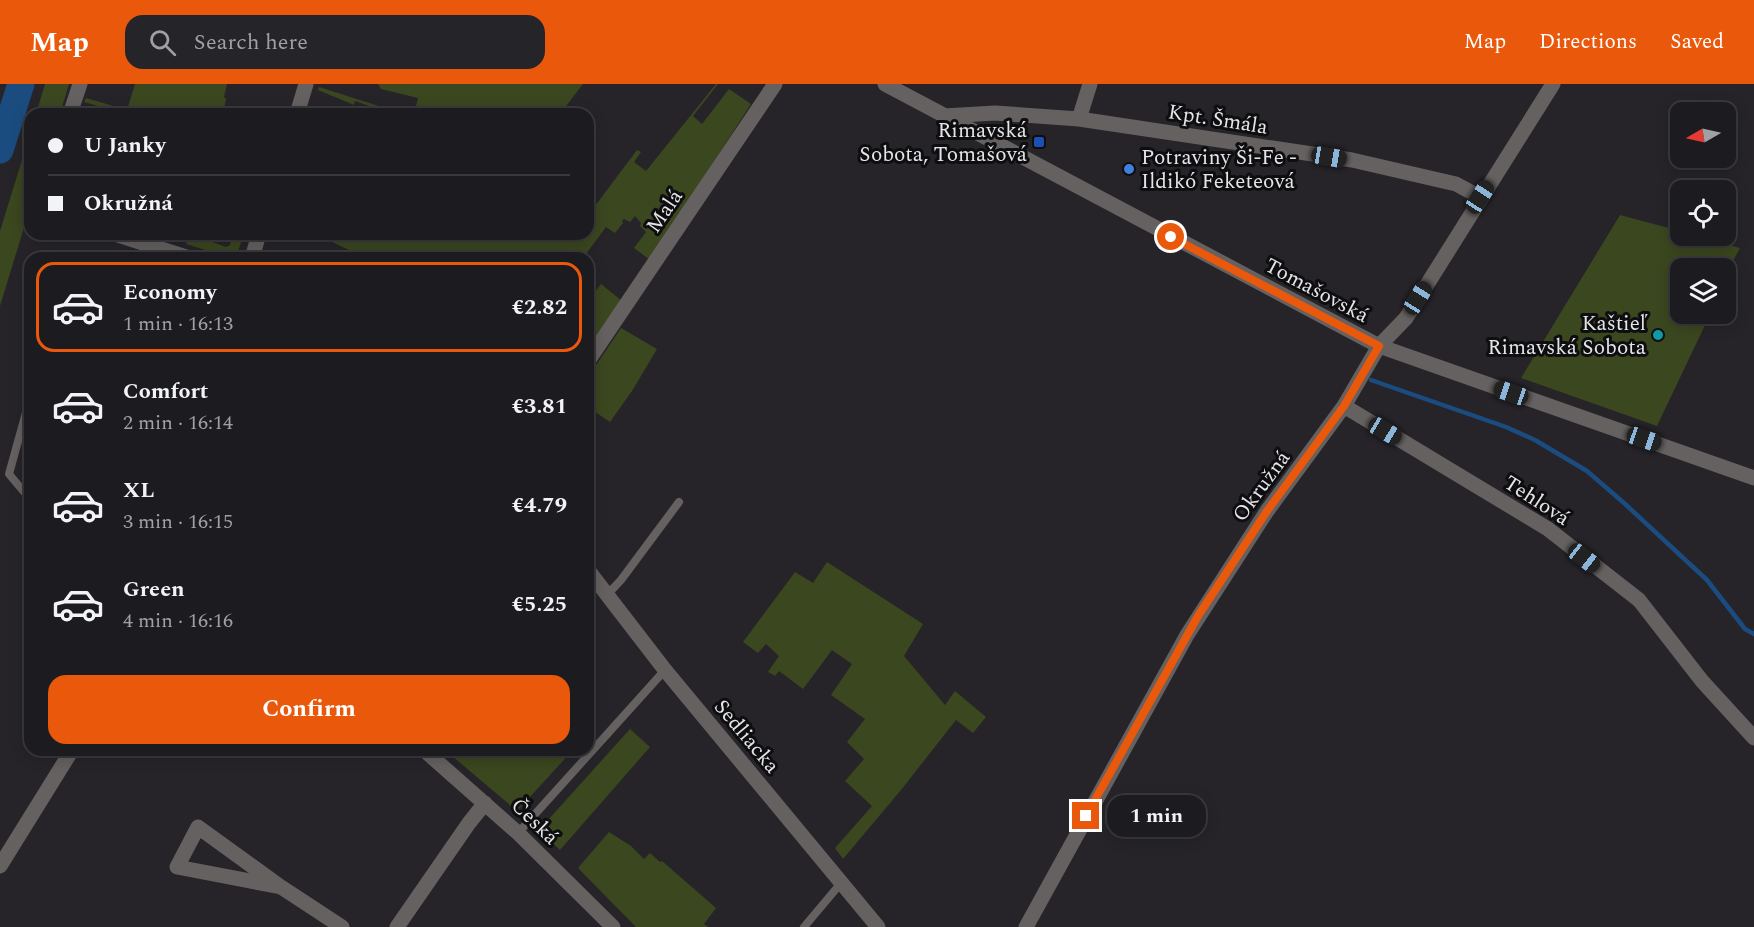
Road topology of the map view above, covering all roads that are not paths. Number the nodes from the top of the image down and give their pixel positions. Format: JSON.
{"nodes":[{"id":1,"x":80,"y":84,"type":"edge"},
{"id":2,"x":306,"y":84,"type":"edge"},
{"id":3,"x":775,"y":84,"type":"edge"},
{"id":4,"x":885,"y":84,"type":"edge"},
{"id":5,"x":1090,"y":84,"type":"edge"},
{"id":6,"x":1553,"y":84,"type":"edge"},
{"id":7,"x":72,"y":108,"type":"edge"},
{"id":8,"x":299,"y":108,"type":"edge"},
{"id":9,"x":943,"y":116,"type":"junction"},
{"id":10,"x":1079,"y":118,"type":"junction"},
{"id":11,"x":1480,"y":197,"type":"junction"},
{"id":12,"x":134,"y":240,"type":"edge"},
{"id":13,"x":170,"y":252,"type":"edge"},
{"id":14,"x":1379,"y":346,"type":"junction"},
{"id":15,"x":594,"y":352,"type":"edge"},
{"id":16,"x":1344,"y":406,"type":"junction"},
{"id":17,"x":24,"y":420,"type":"edge"},
{"id":18,"x":1754,"y":478,"type":"edge"},
{"id":19,"x":24,"y":492,"type":"edge"},
{"id":20,"x":679,"y":502,"type":"dead end"},
{"id":21,"x":594,"y":578,"type":"edge"},
{"id":22,"x":607,"y":595,"type":"junction"},
{"id":23,"x":665,"y":670,"type":"junction"},
{"id":24,"x":1754,"y":738,"type":"edge"},
{"id":25,"x":594,"y":749,"type":"edge"},
{"id":26,"x":68,"y":756,"type":"edge"},
{"id":27,"x":431,"y":756,"type":"edge"},
{"id":28,"x":587,"y":756,"type":"edge"},
{"id":29,"x":486,"y":803,"type":"junction"},
{"id":30,"x":518,"y":833,"type":"junction"},
{"id":31,"x":0,"y":866,"type":"edge"},
{"id":32,"x":841,"y":883,"type":"junction"},
{"id":33,"x":281,"y":887,"type":"junction"},
{"id":34,"x":870,"y":923,"type":"edge"},
{"id":35,"x":342,"y":927,"type":"edge"},
{"id":36,"x":397,"y":927,"type":"edge"},
{"id":37,"x":613,"y":927,"type":"edge"},
{"id":38,"x":804,"y":927,"type":"edge"},
{"id":39,"x":1026,"y":927,"type":"edge"}],
"edges":[{"from":1,"to":7,"type":"street"},
{"from":2,"to":8,"type":"street"},
{"from":3,"to":15,"type":"street","name":"Malá"},
{"from":4,"to":9,"type":"street","name":"Tomašovská"},
{"from":5,"to":10,"type":"street"},
{"from":6,"to":11,"type":"street","name":"Okružná"},
{"from":9,"to":10,"type":"street","name":"Kpt. Šmála"},
{"from":9,"to":14,"type":"street","name":"Tomašovská"},
{"from":10,"to":11,"type":"street","name":"Kpt. Šmála"},
{"from":11,"to":14,"type":"street","name":"Okružná"},
{"from":12,"to":13,"type":"street"},
{"from":14,"to":16,"type":"street","name":"Okružná"},
{"from":14,"to":18,"type":"street","name":"Tomašovská"},
{"from":16,"to":24,"type":"street","name":"Tehlová"},
{"from":16,"to":39,"type":"street","name":"Okružná"},
{"from":17,"to":19,"type":"lane"},
{"from":20,"to":22,"type":"lane"},
{"from":21,"to":22,"type":"street","name":"Sedliacka"},
{"from":22,"to":23,"type":"street","name":"Sedliacka"},
{"from":23,"to":25,"type":"lane"},
{"from":23,"to":32,"type":"street","name":"Sedliacka"},
{"from":26,"to":31,"type":"street"},
{"from":27,"to":29,"type":"street","name":"Česká"},
{"from":28,"to":30,"type":"lane"},
{"from":29,"to":30,"type":"street","name":"Česká"},
{"from":29,"to":36,"type":"street"},
{"from":30,"to":37,"type":"street","name":"Česká"},
{"from":32,"to":34,"type":"street","name":"Sedliacka"},
{"from":32,"to":38,"type":"lane"},
{"from":33,"to":33,"type":"street"},
{"from":33,"to":35,"type":"street"}]}
